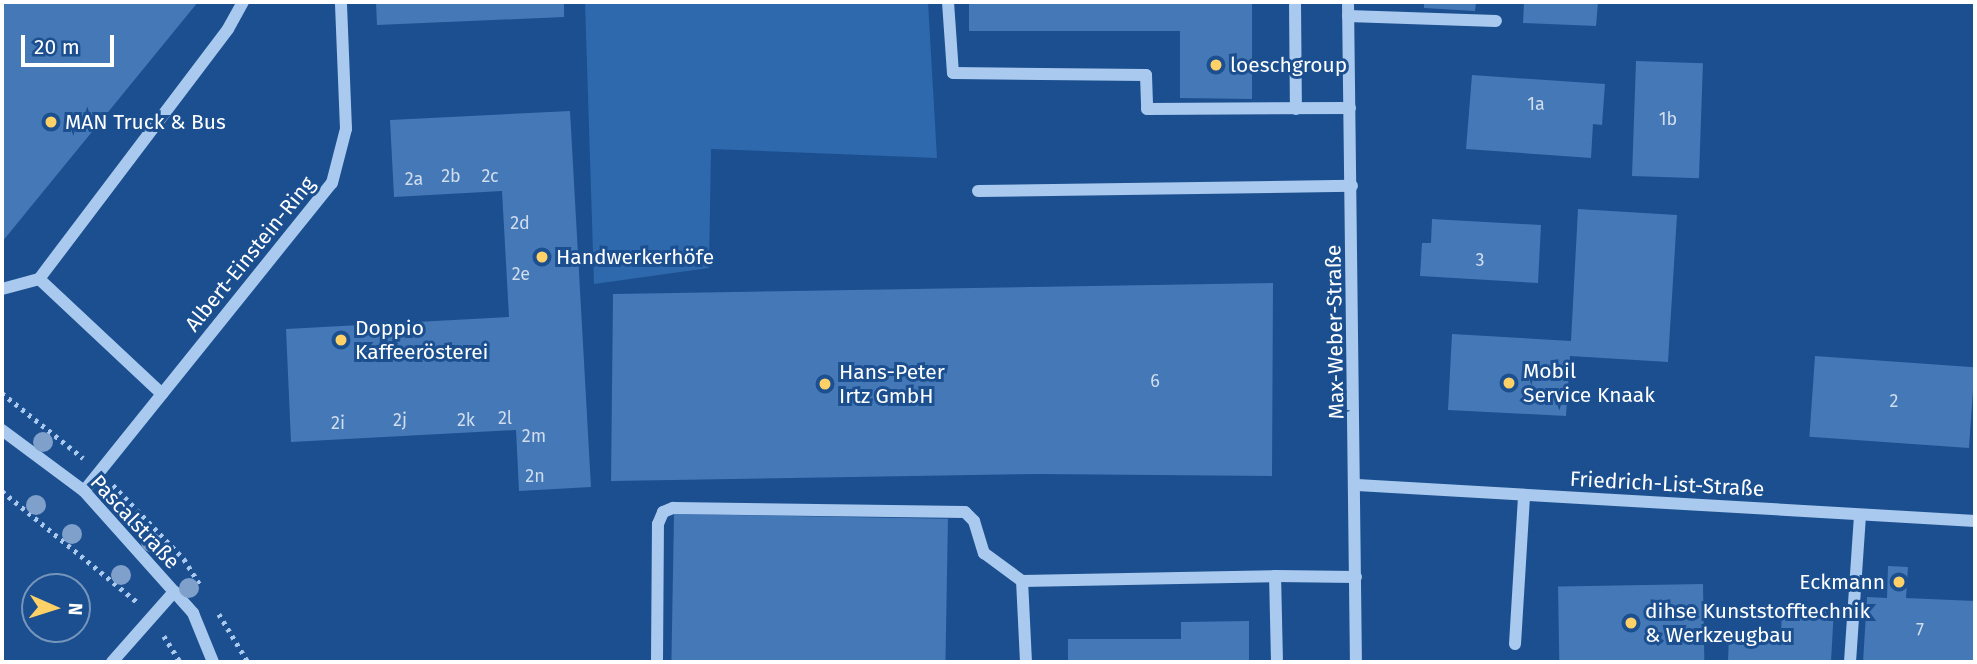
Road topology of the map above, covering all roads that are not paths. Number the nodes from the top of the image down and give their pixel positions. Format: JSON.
{"nodes":[{"id":1,"x":243,"y":2,"type":"edge"},
{"id":2,"x":341,"y":2,"type":"edge"},
{"id":3,"x":948,"y":2,"type":"edge"},
{"id":4,"x":1295,"y":2,"type":"edge"},
{"id":5,"x":1348,"y":2,"type":"edge"},
{"id":6,"x":1348,"y":16,"type":"junction"},
{"id":7,"x":1496,"y":21,"type":"dead end"},
{"id":8,"x":1350,"y":108,"type":"junction"},
{"id":9,"x":1296,"y":109,"type":"junction"},
{"id":10,"x":1352,"y":186,"type":"junction"},
{"id":11,"x":978,"y":191,"type":"dead end"},
{"id":12,"x":39,"y":279,"type":"junction"},
{"id":13,"x":2,"y":289,"type":"edge"},
{"id":14,"x":162,"y":394,"type":"junction"},
{"id":15,"x":2,"y":430,"type":"edge"},
{"id":16,"x":1357,"y":485,"type":"junction"},
{"id":17,"x":84,"y":491,"type":"junction"},
{"id":18,"x":1524,"y":495,"type":"junction"},
{"id":19,"x":1860,"y":515,"type":"junction"},
{"id":20,"x":1975,"y":521,"type":"edge"},
{"id":21,"x":1275,"y":576,"type":"junction"},
{"id":22,"x":1356,"y":577,"type":"junction"},
{"id":23,"x":1022,"y":581,"type":"junction"},
{"id":24,"x":174,"y":592,"type":"junction"},
{"id":25,"x":1515,"y":644,"type":"dead end"},
{"id":26,"x":112,"y":662,"type":"edge"},
{"id":27,"x":212,"y":662,"type":"edge"},
{"id":28,"x":657,"y":662,"type":"edge"},
{"id":29,"x":1026,"y":662,"type":"edge"},
{"id":30,"x":1277,"y":662,"type":"edge"},
{"id":31,"x":1356,"y":662,"type":"edge"},
{"id":32,"x":1850,"y":662,"type":"edge"}],
"edges":[{"from":1,"to":12,"type":"street"},
{"from":2,"to":14,"type":"street","name":"Albert-Einstein-Ring"},
{"from":3,"to":9,"type":"street"},
{"from":4,"to":9,"type":"street"},
{"from":5,"to":6,"type":"street","name":"Max-Weber-Straße"},
{"from":6,"to":7,"type":"street"},
{"from":6,"to":8,"type":"street","name":"Max-Weber-Straße"},
{"from":8,"to":9,"type":"street"},
{"from":8,"to":10,"type":"street","name":"Max-Weber-Straße"},
{"from":10,"to":11,"type":"street"},
{"from":10,"to":16,"type":"street","name":"Max-Weber-Straße"},
{"from":12,"to":13,"type":"street"},
{"from":12,"to":14,"type":"street"},
{"from":14,"to":17,"type":"street","name":"Albert-Einstein-Ring"},
{"from":15,"to":17,"type":"street","name":"Pascalstraße"},
{"from":16,"to":18,"type":"street","name":"Friedrich-List-Straße"},
{"from":16,"to":22,"type":"street","name":"Max-Weber-Straße"},
{"from":17,"to":24,"type":"street","name":"Pascalstraße"},
{"from":18,"to":19,"type":"street","name":"Friedrich-List-Straße"},
{"from":18,"to":25,"type":"street"},
{"from":19,"to":20,"type":"street","name":"Friedrich-List-Straße"},
{"from":19,"to":32,"type":"street"},
{"from":21,"to":22,"type":"street"},
{"from":21,"to":23,"type":"street"},
{"from":21,"to":30,"type":"street"},
{"from":22,"to":31,"type":"street","name":"Max-Weber-Straße"},
{"from":23,"to":28,"type":"street"},
{"from":23,"to":29,"type":"street"},
{"from":24,"to":26,"type":"street"},
{"from":24,"to":27,"type":"street","name":"Pascalstraße"}]}
